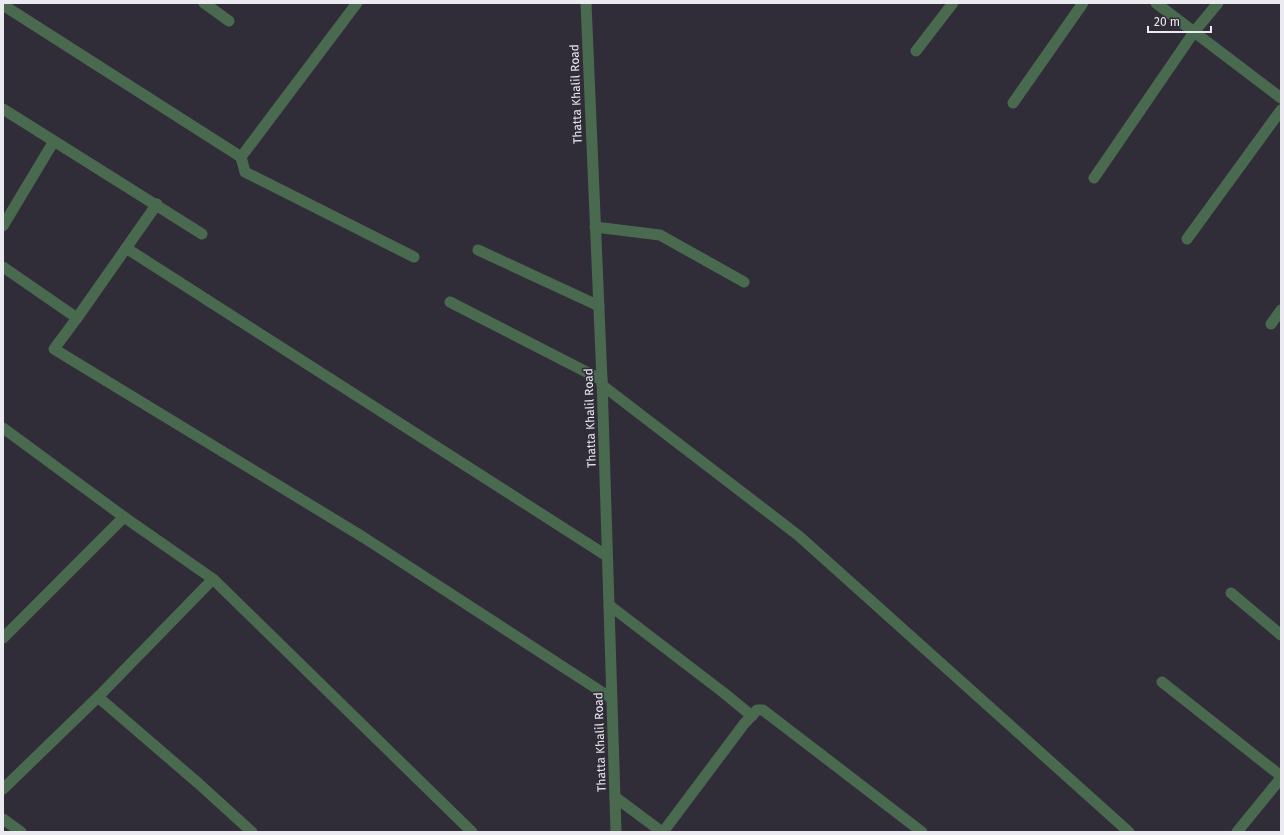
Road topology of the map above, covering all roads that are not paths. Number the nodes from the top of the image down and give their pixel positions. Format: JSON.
{"nodes":[{"id":1,"x":204,"y":3,"type":"edge"},
{"id":2,"x":357,"y":3,"type":"edge"},
{"id":3,"x":586,"y":3,"type":"edge"},
{"id":4,"x":953,"y":3,"type":"edge"},
{"id":5,"x":1083,"y":3,"type":"edge"},
{"id":6,"x":1156,"y":3,"type":"edge"},
{"id":7,"x":1218,"y":3,"type":"edge"},
{"id":8,"x":3,"y":5,"type":"edge"},
{"id":9,"x":229,"y":21,"type":"dead end"},
{"id":10,"x":1194,"y":32,"type":"junction"},
{"id":11,"x":916,"y":51,"type":"dead end"},
{"id":12,"x":1281,"y":98,"type":"edge"},
{"id":13,"x":1013,"y":103,"type":"dead end"},
{"id":14,"x":3,"y":109,"type":"edge"},
{"id":15,"x":1281,"y":110,"type":"edge"},
{"id":16,"x":54,"y":140,"type":"junction"},
{"id":17,"x":241,"y":157,"type":"junction"},
{"id":18,"x":1094,"y":178,"type":"dead end"},
{"id":19,"x":157,"y":204,"type":"junction"},
{"id":20,"x":3,"y":226,"type":"edge"},
{"id":21,"x":595,"y":227,"type":"junction"},
{"id":22,"x":202,"y":234,"type":"dead end"},
{"id":23,"x":1187,"y":239,"type":"dead end"},
{"id":24,"x":126,"y":248,"type":"junction"},
{"id":25,"x":478,"y":250,"type":"dead end"},
{"id":26,"x":414,"y":257,"type":"dead end"},
{"id":27,"x":3,"y":267,"type":"edge"},
{"id":28,"x":744,"y":282,"type":"dead end"},
{"id":29,"x":450,"y":302,"type":"dead end"},
{"id":30,"x":599,"y":306,"type":"junction"},
{"id":31,"x":1281,"y":310,"type":"edge"},
{"id":32,"x":77,"y":318,"type":"junction"},
{"id":33,"x":1271,"y":324,"type":"dead end"},
{"id":34,"x":602,"y":383,"type":"junction"},
{"id":35,"x":3,"y":428,"type":"edge"},
{"id":36,"x":124,"y":517,"type":"junction"},
{"id":37,"x":607,"y":556,"type":"junction"},
{"id":38,"x":213,"y":579,"type":"junction"},
{"id":39,"x":1230,"y":593,"type":"dead end"},
{"id":40,"x":609,"y":605,"type":"junction"},
{"id":41,"x":1281,"y":635,"type":"edge"},
{"id":42,"x":3,"y":638,"type":"edge"},
{"id":43,"x":1162,"y":682,"type":"dead end"},
{"id":44,"x":98,"y":697,"type":"junction"},
{"id":45,"x":611,"y":698,"type":"junction"},
{"id":46,"x":752,"y":716,"type":"junction"},
{"id":47,"x":1281,"y":777,"type":"edge"},
{"id":48,"x":3,"y":789,"type":"edge"},
{"id":49,"x":615,"y":797,"type":"junction"},
{"id":50,"x":3,"y":819,"type":"edge"},
{"id":51,"x":21,"y":832,"type":"edge"},
{"id":52,"x":252,"y":832,"type":"edge"},
{"id":53,"x":472,"y":832,"type":"edge"},
{"id":54,"x":616,"y":832,"type":"edge"},
{"id":55,"x":663,"y":832,"type":"edge"},
{"id":56,"x":922,"y":832,"type":"edge"},
{"id":57,"x":1129,"y":832,"type":"edge"},
{"id":58,"x":1237,"y":832,"type":"edge"}],
"edges":[{"from":1,"to":9,"type":"street"},
{"from":2,"to":17,"type":"street"},
{"from":3,"to":21,"type":"street","name":"Thatta Khalil Road"},
{"from":4,"to":11,"type":"street"},
{"from":5,"to":13,"type":"street"},
{"from":6,"to":10,"type":"street"},
{"from":7,"to":10,"type":"street"},
{"from":8,"to":17,"type":"street"},
{"from":10,"to":12,"type":"street"},
{"from":10,"to":18,"type":"street"},
{"from":14,"to":16,"type":"street"},
{"from":15,"to":23,"type":"street"},
{"from":16,"to":19,"type":"street"},
{"from":16,"to":20,"type":"street"},
{"from":17,"to":26,"type":"street"},
{"from":19,"to":22,"type":"street"},
{"from":19,"to":24,"type":"street"},
{"from":21,"to":28,"type":"street"},
{"from":21,"to":30,"type":"street","name":"Thatta Khalil Road"},
{"from":24,"to":32,"type":"street"},
{"from":24,"to":37,"type":"street"},
{"from":25,"to":30,"type":"street"},
{"from":27,"to":32,"type":"street"},
{"from":29,"to":34,"type":"street"},
{"from":30,"to":34,"type":"street","name":"Thatta Khalil Road"},
{"from":31,"to":33,"type":"street"},
{"from":32,"to":45,"type":"street"},
{"from":34,"to":37,"type":"street","name":"Thatta Khalil Road"},
{"from":34,"to":57,"type":"street"},
{"from":35,"to":36,"type":"street"},
{"from":36,"to":38,"type":"street"},
{"from":36,"to":42,"type":"street"},
{"from":37,"to":40,"type":"street","name":"Thatta Khalil Road"},
{"from":38,"to":44,"type":"street"},
{"from":38,"to":53,"type":"street"},
{"from":39,"to":41,"type":"street"},
{"from":40,"to":45,"type":"street","name":"Thatta Khalil Road"},
{"from":40,"to":46,"type":"street"},
{"from":43,"to":47,"type":"street"},
{"from":44,"to":48,"type":"street"},
{"from":44,"to":52,"type":"street"},
{"from":45,"to":49,"type":"street","name":"Thatta Khalil Road"},
{"from":46,"to":55,"type":"street"},
{"from":46,"to":56,"type":"street"},
{"from":47,"to":58,"type":"street"},
{"from":49,"to":54,"type":"street","name":"Thatta Khalil Road"},
{"from":49,"to":55,"type":"street"},
{"from":50,"to":51,"type":"street"}]}
